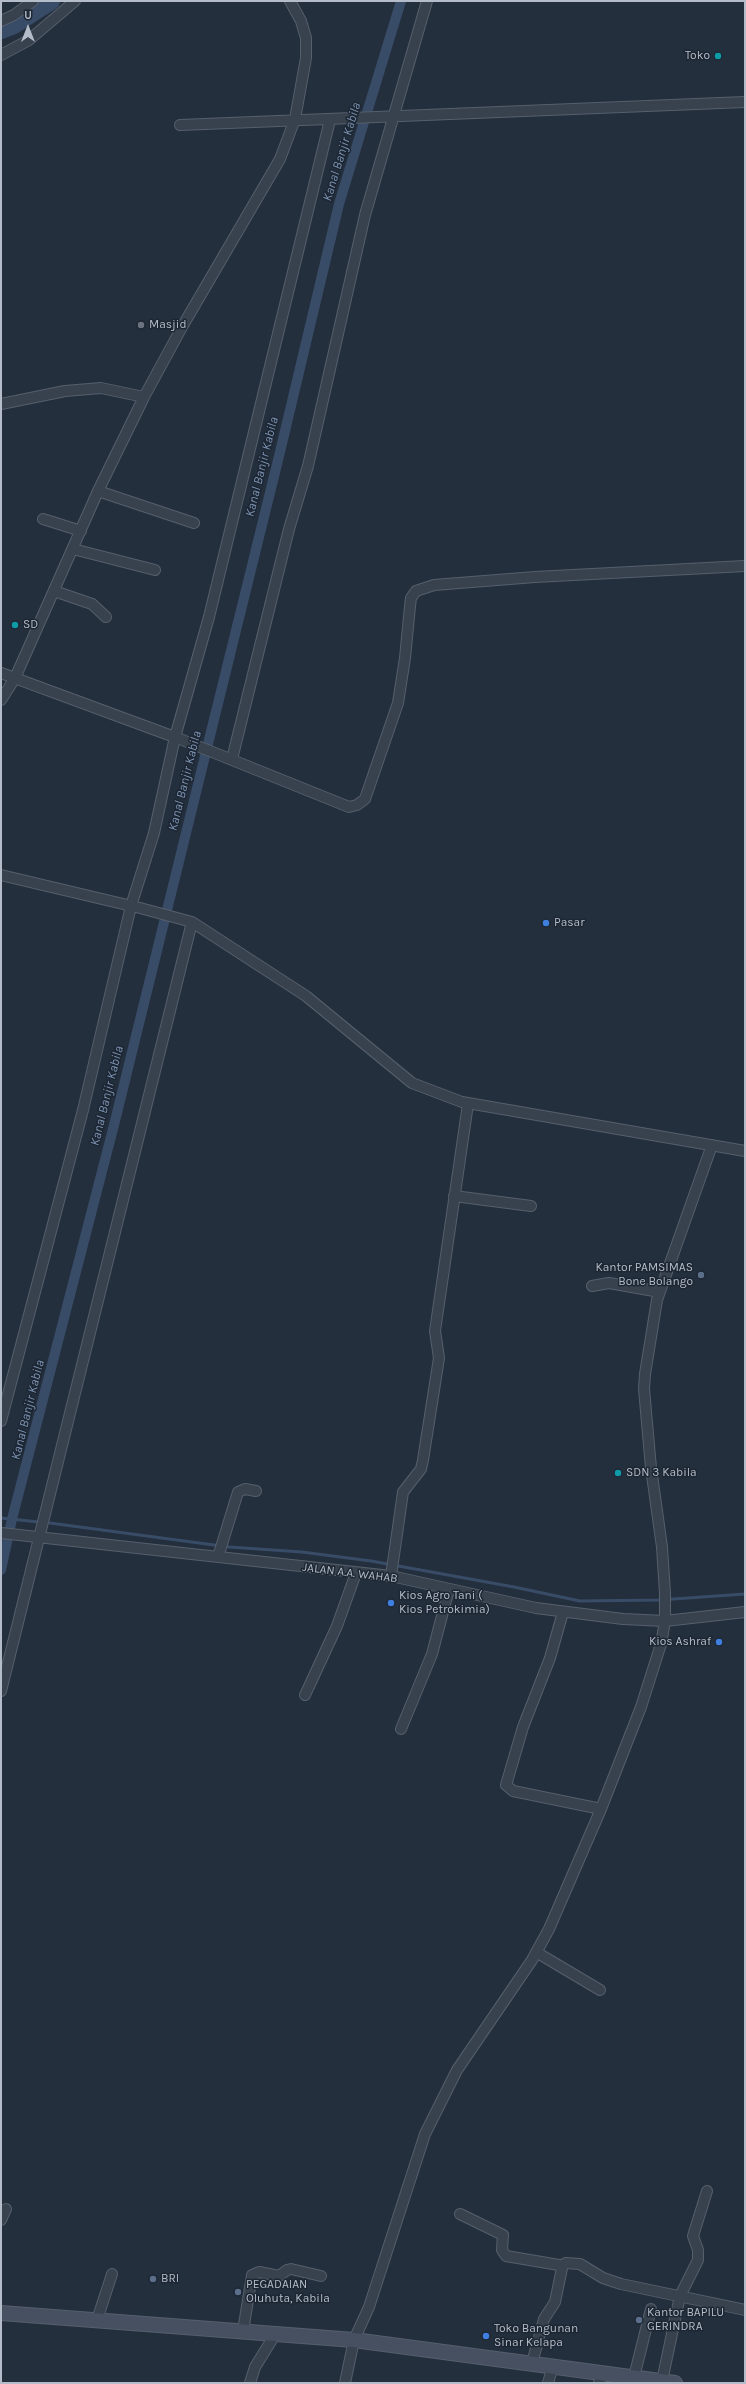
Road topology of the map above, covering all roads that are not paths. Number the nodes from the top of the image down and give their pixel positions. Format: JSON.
{"nodes":[{"id":1,"x":33,"y":1,"type":"edge"},
{"id":2,"x":75,"y":1,"type":"edge"},
{"id":3,"x":290,"y":1,"type":"edge"},
{"id":4,"x":427,"y":1,"type":"edge"},
{"id":5,"x":1,"y":21,"type":"edge"},
{"id":6,"x":1,"y":55,"type":"edge"},
{"id":7,"x":745,"y":102,"type":"edge"},
{"id":8,"x":392,"y":118,"type":"junction"},
{"id":9,"x":295,"y":119,"type":"junction"},
{"id":10,"x":333,"y":120,"type":"junction"},
{"id":11,"x":180,"y":126,"type":"dead end"},
{"id":12,"x":144,"y":397,"type":"junction"},
{"id":13,"x":1,"y":404,"type":"edge"},
{"id":14,"x":98,"y":491,"type":"junction"},
{"id":15,"x":42,"y":519,"type":"dead end"},
{"id":16,"x":194,"y":522,"type":"dead end"},
{"id":17,"x":80,"y":531,"type":"junction"},
{"id":18,"x":73,"y":549,"type":"junction"},
{"id":19,"x":745,"y":566,"type":"edge"},
{"id":20,"x":155,"y":570,"type":"dead end"},
{"id":21,"x":54,"y":591,"type":"junction"},
{"id":22,"x":106,"y":617,"type":"dead end"},
{"id":23,"x":1,"y":673,"type":"edge"},
{"id":24,"x":15,"y":678,"type":"junction"},
{"id":25,"x":1,"y":700,"type":"edge"},
{"id":26,"x":177,"y":738,"type":"junction"},
{"id":27,"x":232,"y":759,"type":"junction"},
{"id":28,"x":1,"y":875,"type":"edge"},
{"id":29,"x":135,"y":907,"type":"junction"},
{"id":30,"x":188,"y":921,"type":"junction"},
{"id":31,"x":468,"y":1104,"type":"junction"},
{"id":32,"x":712,"y":1145,"type":"junction"},
{"id":33,"x":745,"y":1151,"type":"edge"},
{"id":34,"x":454,"y":1196,"type":"junction"},
{"id":35,"x":531,"y":1206,"type":"dead end"},
{"id":36,"x":592,"y":1286,"type":"dead end"},
{"id":37,"x":660,"y":1292,"type":"junction"},
{"id":38,"x":1,"y":1421,"type":"edge"},
{"id":39,"x":256,"y":1491,"type":"dead end"},
{"id":40,"x":1,"y":1533,"type":"edge"},
{"id":41,"x":38,"y":1538,"type":"junction"},
{"id":42,"x":220,"y":1554,"type":"junction"},
{"id":43,"x":392,"y":1570,"type":"junction"},
{"id":44,"x":356,"y":1573,"type":"junction"},
{"id":45,"x":448,"y":1589,"type":"junction"},
{"id":46,"x":563,"y":1612,"type":"junction"},
{"id":47,"x":745,"y":1612,"type":"edge"},
{"id":48,"x":665,"y":1621,"type":"junction"},
{"id":49,"x":1,"y":1691,"type":"edge"},
{"id":50,"x":305,"y":1695,"type":"dead end"},
{"id":51,"x":401,"y":1729,"type":"dead end"},
{"id":52,"x":601,"y":1809,"type":"junction"},
{"id":53,"x":536,"y":1952,"type":"junction"},
{"id":54,"x":600,"y":1990,"type":"dead end"},
{"id":55,"x":708,"y":2191,"type":"dead end"},
{"id":56,"x":6,"y":2209,"type":"dead end"},
{"id":57,"x":460,"y":2214,"type":"dead end"},
{"id":58,"x":1,"y":2220,"type":"edge"},
{"id":59,"x":561,"y":2266,"type":"junction"},
{"id":60,"x":112,"y":2274,"type":"dead end"},
{"id":61,"x":321,"y":2276,"type":"dead end"},
{"id":62,"x":680,"y":2296,"type":"junction"},
{"id":63,"x":651,"y":2309,"type":"dead end"},
{"id":64,"x":745,"y":2310,"type":"edge"},
{"id":65,"x":1,"y":2313,"type":"edge"},
{"id":66,"x":97,"y":2320,"type":"junction"},
{"id":67,"x":243,"y":2331,"type":"junction"},
{"id":68,"x":276,"y":2333,"type":"junction"},
{"id":69,"x":354,"y":2340,"type":"junction"},
{"id":70,"x":532,"y":2363,"type":"junction"},
{"id":71,"x":553,"y":2366,"type":"junction"},
{"id":72,"x":634,"y":2377,"type":"junction"},
{"id":73,"x":601,"y":2378,"type":"edge"},
{"id":74,"x":669,"y":2382,"type":"edge"},
{"id":75,"x":250,"y":2383,"type":"edge"},
{"id":76,"x":344,"y":2383,"type":"edge"},
{"id":77,"x":548,"y":2383,"type":"edge"}],
"edges":[{"from":1,"to":5,"type":"street"},
{"from":2,"to":6,"type":"street"},
{"from":3,"to":9,"type":"street"},
{"from":4,"to":8,"type":"street"},
{"from":7,"to":8,"type":"street"},
{"from":8,"to":10,"type":"street"},
{"from":8,"to":27,"type":"street"},
{"from":9,"to":10,"type":"street"},
{"from":9,"to":11,"type":"street"},
{"from":9,"to":12,"type":"street"},
{"from":10,"to":26,"type":"street"},
{"from":12,"to":13,"type":"street"},
{"from":12,"to":14,"type":"street"},
{"from":14,"to":16,"type":"street"},
{"from":14,"to":17,"type":"street"},
{"from":15,"to":17,"type":"street"},
{"from":17,"to":18,"type":"street"},
{"from":18,"to":20,"type":"street"},
{"from":18,"to":21,"type":"street"},
{"from":19,"to":27,"type":"street"},
{"from":21,"to":22,"type":"street"},
{"from":21,"to":24,"type":"street"},
{"from":23,"to":24,"type":"street"},
{"from":24,"to":25,"type":"street"},
{"from":24,"to":26,"type":"street"},
{"from":26,"to":27,"type":"street"},
{"from":26,"to":29,"type":"street"},
{"from":28,"to":29,"type":"street"},
{"from":29,"to":30,"type":"street"},
{"from":29,"to":38,"type":"street"},
{"from":30,"to":31,"type":"street"},
{"from":30,"to":41,"type":"street"},
{"from":31,"to":32,"type":"street"},
{"from":31,"to":34,"type":"street"},
{"from":32,"to":33,"type":"street"},
{"from":32,"to":37,"type":"street"},
{"from":34,"to":35,"type":"street"},
{"from":34,"to":43,"type":"street"},
{"from":36,"to":37,"type":"street"},
{"from":37,"to":48,"type":"street"},
{"from":39,"to":42,"type":"street"},
{"from":40,"to":41,"type":"street","name":"JALAN A.A. WAHAB"},
{"from":41,"to":42,"type":"street","name":"JALAN A.A. WAHAB"},
{"from":41,"to":49,"type":"street"},
{"from":42,"to":44,"type":"street","name":"JALAN A.A. WAHAB"},
{"from":43,"to":44,"type":"street","name":"JALAN A.A. WAHAB"},
{"from":43,"to":45,"type":"street","name":"JALAN A.A. WAHAB"},
{"from":44,"to":50,"type":"street"},
{"from":45,"to":46,"type":"street","name":"JALAN A.A. WAHAB"},
{"from":45,"to":51,"type":"street"},
{"from":46,"to":48,"type":"street","name":"JALAN A.A. WAHAB"},
{"from":46,"to":52,"type":"street"},
{"from":47,"to":48,"type":"street","name":"JALAN A.A. WAHAB"},
{"from":48,"to":52,"type":"street"},
{"from":52,"to":53,"type":"street"},
{"from":53,"to":54,"type":"street"},
{"from":53,"to":69,"type":"street"},
{"from":55,"to":62,"type":"street"},
{"from":56,"to":58,"type":"street"},
{"from":57,"to":59,"type":"street"},
{"from":59,"to":62,"type":"street"},
{"from":59,"to":70,"type":"street"},
{"from":60,"to":66,"type":"street"},
{"from":61,"to":67,"type":"street"},
{"from":62,"to":64,"type":"street"},
{"from":62,"to":74,"type":"street"},
{"from":63,"to":72,"type":"street"},
{"from":65,"to":66,"type":"main road"},
{"from":66,"to":67,"type":"main road"},
{"from":67,"to":68,"type":"main road"},
{"from":68,"to":69,"type":"main road"},
{"from":68,"to":75,"type":"street"},
{"from":69,"to":70,"type":"main road"},
{"from":69,"to":76,"type":"street"},
{"from":70,"to":71,"type":"main road"},
{"from":71,"to":73,"type":"main road"},
{"from":71,"to":77,"type":"street"},
{"from":72,"to":73,"type":"main road"},
{"from":72,"to":74,"type":"main road"}]}
